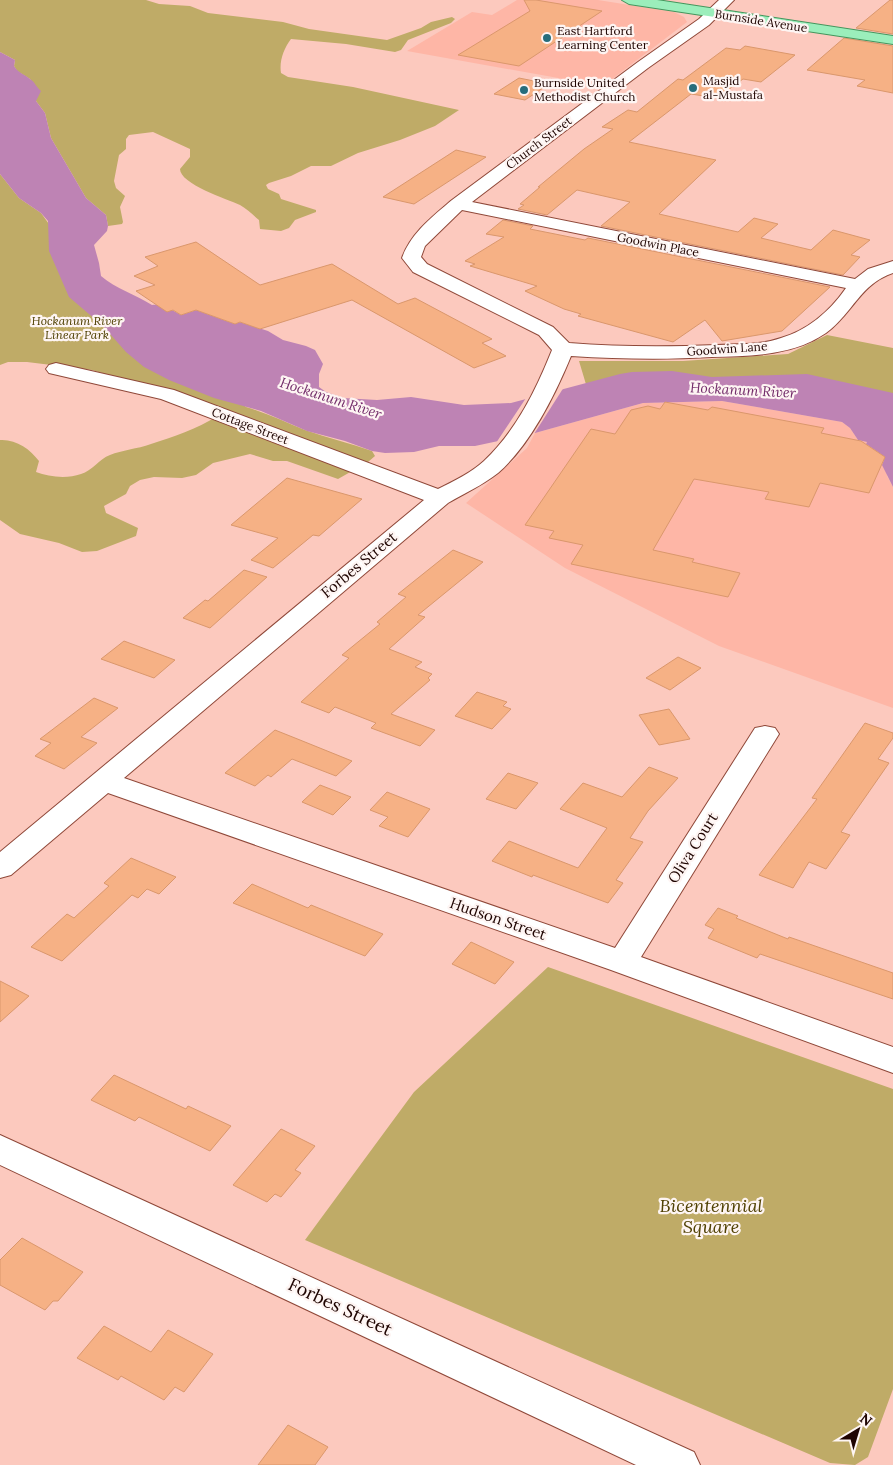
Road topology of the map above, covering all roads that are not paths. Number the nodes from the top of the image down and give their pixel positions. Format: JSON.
{"nodes":[{"id":1,"x":629,"y":0,"type":"edge"},
{"id":2,"x":727,"y":0,"type":"edge"},
{"id":3,"x":712,"y":13,"type":"junction"},
{"id":4,"x":893,"y":40,"type":"edge"},
{"id":5,"x":458,"y":204,"type":"junction"},
{"id":6,"x":893,"y":267,"type":"edge"},
{"id":7,"x":858,"y":285,"type":"junction"},
{"id":8,"x":564,"y":349,"type":"junction"},
{"id":9,"x":56,"y":369,"type":"dead end"},
{"id":10,"x":440,"y":498,"type":"junction"},
{"id":11,"x":765,"y":734,"type":"dead end"},
{"id":12,"x":103,"y":781,"type":"junction"},
{"id":13,"x":0,"y":868,"type":"edge"},
{"id":14,"x":622,"y":962,"type":"junction"},
{"id":15,"x":893,"y":1060,"type":"edge"},
{"id":16,"x":0,"y":1149,"type":"edge"},
{"id":17,"x":679,"y":1465,"type":"edge"}],
"edges":[{"from":1,"to":3,"type":"main road","name":"Burnside Avenue"},
{"from":2,"to":3,"type":"street","name":"Church Street"},
{"from":3,"to":4,"type":"main road","name":"Burnside Avenue"},
{"from":3,"to":5,"type":"street","name":"Church Street"},
{"from":5,"to":7,"type":"street","name":"Goodwin Place"},
{"from":5,"to":8,"type":"street","name":"Church Street"},
{"from":6,"to":7,"type":"street","name":"Goodwin Lane"},
{"from":7,"to":8,"type":"street","name":"Goodwin Lane"},
{"from":8,"to":10,"type":"street","name":"Forbes Street"},
{"from":9,"to":10,"type":"street","name":"Cottage Street"},
{"from":10,"to":12,"type":"street","name":"Forbes Street"},
{"from":11,"to":14,"type":"street","name":"Oliva Court"},
{"from":12,"to":13,"type":"street","name":"Forbes Street"},
{"from":12,"to":14,"type":"street","name":"Hudson Street"},
{"from":14,"to":15,"type":"street","name":"Hudson Street"},
{"from":16,"to":17,"type":"street","name":"Forbes Street"}]}
